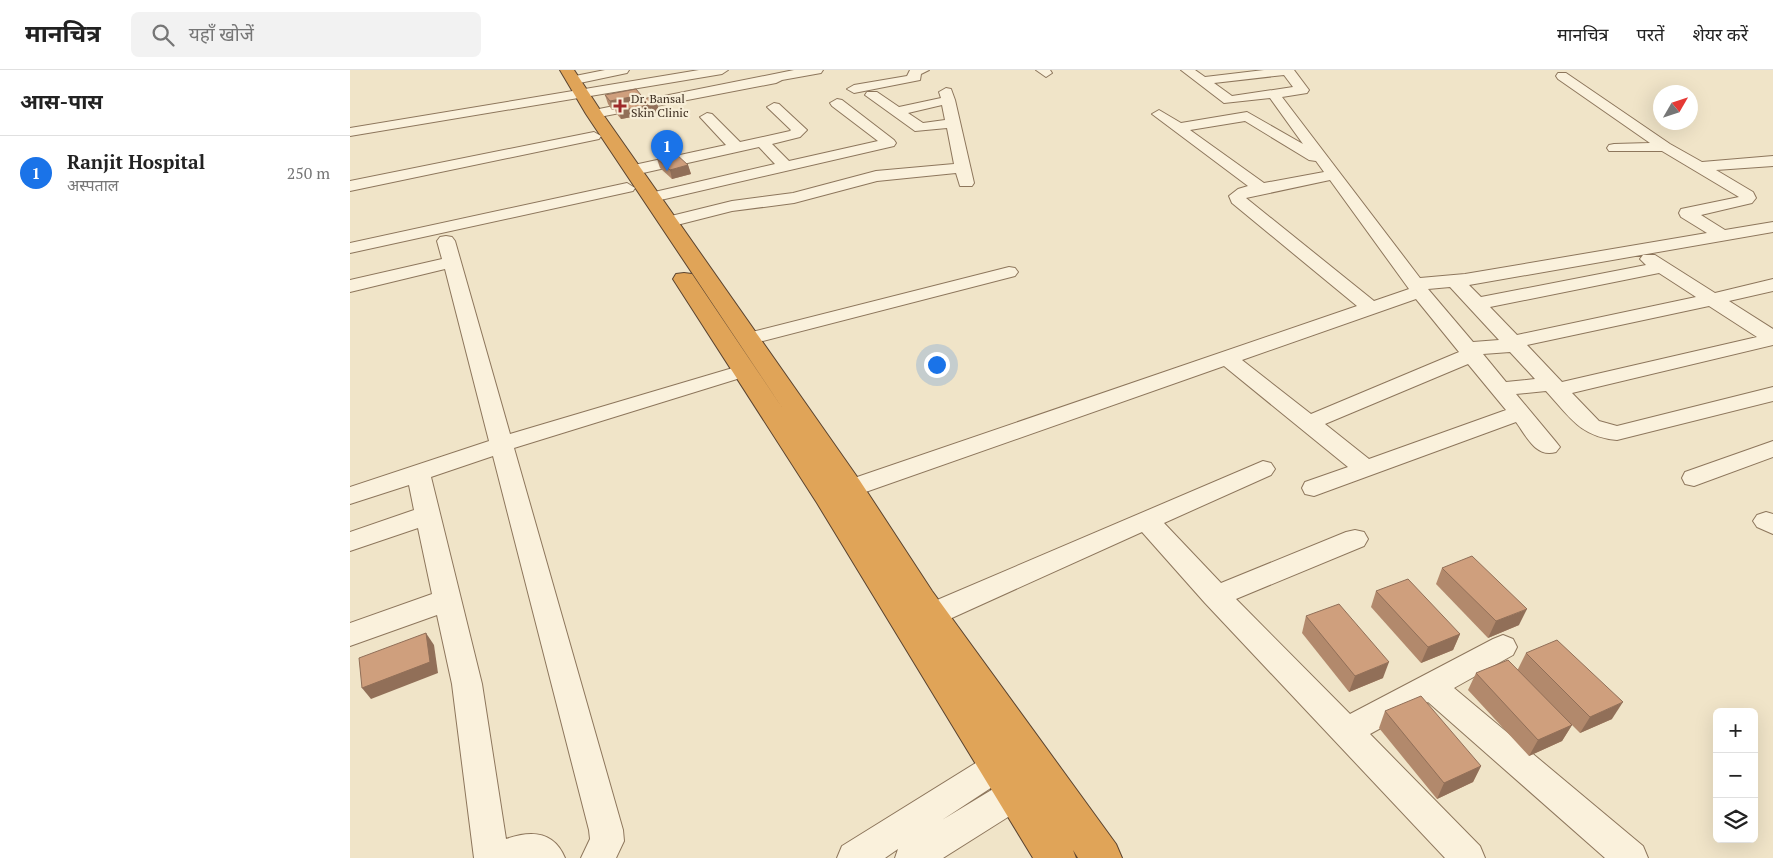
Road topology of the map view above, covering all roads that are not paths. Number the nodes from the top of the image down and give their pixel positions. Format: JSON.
{"nodes":[{"id":1,"x":622,"y":70,"type":"edge"},
{"id":2,"x":722,"y":70,"type":"edge"},
{"id":3,"x":817,"y":70,"type":"edge"},
{"id":4,"x":922,"y":70,"type":"edge"},
{"id":5,"x":1187,"y":70,"type":"edge"},
{"id":6,"x":1288,"y":70,"type":"edge"},
{"id":7,"x":773,"y":75,"type":"edge"},
{"id":8,"x":1562,"y":76,"type":"dead end"},
{"id":9,"x":1202,"y":81,"type":"junction"},
{"id":10,"x":854,"y":89,"type":"dead end"},
{"id":11,"x":576,"y":94,"type":"edge"},
{"id":12,"x":872,"y":95,"type":"dead end"},
{"id":13,"x":717,"y":101,"type":"dead end"},
{"id":14,"x":1279,"y":102,"type":"junction"},
{"id":15,"x":837,"y":104,"type":"dead end"},
{"id":16,"x":774,"y":107,"type":"dead end"},
{"id":17,"x":897,"y":112,"type":"junction"},
{"id":18,"x":1159,"y":114,"type":"dead end"},
{"id":19,"x":1247,"y":116,"type":"junction"},
{"id":20,"x":707,"y":117,"type":"dead end"},
{"id":21,"x":953,"y":124,"type":"junction"},
{"id":22,"x":1178,"y":128,"type":"junction"},
{"id":23,"x":350,"y":132,"type":"edge"},
{"id":24,"x":762,"y":142,"type":"junction"},
{"id":25,"x":736,"y":147,"type":"junction"},
{"id":26,"x":1665,"y":147,"type":"junction"},
{"id":27,"x":1614,"y":148,"type":"dead end"},
{"id":28,"x":1773,"y":161,"type":"edge"},
{"id":29,"x":785,"y":166,"type":"junction"},
{"id":30,"x":1698,"y":167,"type":"junction"},
{"id":31,"x":1330,"y":170,"type":"junction"},
{"id":32,"x":638,"y":185,"type":"junction"},
{"id":33,"x":350,"y":186,"type":"edge"},
{"id":34,"x":1260,"y":188,"type":"junction"},
{"id":35,"x":669,"y":222,"type":"junction"},
{"id":36,"x":1773,"y":227,"type":"edge"},
{"id":37,"x":1724,"y":237,"type":"junction"},
{"id":38,"x":350,"y":248,"type":"edge"},
{"id":39,"x":1635,"y":250,"type":"junction"},
{"id":40,"x":1662,"y":267,"type":"junction"},
{"id":41,"x":1009,"y":272,"type":"dead end"},
{"id":42,"x":1455,"y":281,"type":"junction"},
{"id":43,"x":1773,"y":285,"type":"edge"},
{"id":44,"x":350,"y":286,"type":"edge"},
{"id":45,"x":1418,"y":287,"type":"junction"},
{"id":46,"x":1713,"y":299,"type":"junction"},
{"id":47,"x":1480,"y":307,"type":"junction"},
{"id":48,"x":1372,"y":308,"type":"junction"},
{"id":49,"x":1439,"y":314,"type":"junction"},
{"id":50,"x":747,"y":339,"type":"junction"},
{"id":51,"x":1515,"y":344,"type":"junction"},
{"id":52,"x":1469,"y":352,"type":"junction"},
{"id":53,"x":1227,"y":358,"type":"junction"},
{"id":54,"x":743,"y":371,"type":"junction"},
{"id":55,"x":1554,"y":387,"type":"junction"},
{"id":56,"x":1500,"y":389,"type":"junction"},
{"id":57,"x":1773,"y":394,"type":"edge"},
{"id":58,"x":1520,"y":413,"type":"junction"},
{"id":59,"x":1308,"y":423,"type":"junction"},
{"id":60,"x":503,"y":444,"type":"junction"},
{"id":61,"x":1548,"y":447,"type":"dead end"},
{"id":62,"x":1773,"y":449,"type":"edge"},
{"id":63,"x":1263,"y":469,"type":"dead end"},
{"id":64,"x":1366,"y":469,"type":"junction"},
{"id":65,"x":418,"y":473,"type":"junction"},
{"id":66,"x":1694,"y":478,"type":"dead end"},
{"id":67,"x":1314,"y":488,"type":"dead end"},
{"id":68,"x":838,"y":492,"type":"junction"},
{"id":69,"x":350,"y":496,"type":"edge"},
{"id":70,"x":427,"y":515,"type":"junction"},
{"id":71,"x":1146,"y":520,"type":"junction"},
{"id":72,"x":1355,"y":539,"type":"dead end"},
{"id":73,"x":350,"y":542,"type":"edge"},
{"id":74,"x":1215,"y":596,"type":"junction"},
{"id":75,"x":446,"y":600,"type":"junction"},
{"id":76,"x":933,"y":614,"type":"junction"},
{"id":77,"x":350,"y":635,"type":"edge"},
{"id":78,"x":1503,"y":647,"type":"dead end"},
{"id":79,"x":1430,"y":686,"type":"junction"},
{"id":80,"x":1348,"y":731,"type":"junction"},
{"id":81,"x":998,"y":766,"type":"junction"},
{"id":82,"x":1015,"y":794,"type":"junction"},
{"id":83,"x":491,"y":858,"type":"edge"},
{"id":84,"x":501,"y":858,"type":"edge"},
{"id":85,"x":548,"y":858,"type":"edge"},
{"id":86,"x":598,"y":858,"type":"edge"},
{"id":87,"x":854,"y":858,"type":"edge"},
{"id":88,"x":912,"y":858,"type":"edge"},
{"id":89,"x":1056,"y":858,"type":"edge"},
{"id":90,"x":1102,"y":858,"type":"edge"},
{"id":91,"x":1468,"y":858,"type":"edge"},
{"id":92,"x":1631,"y":858,"type":"edge"}],
"edges":[{"from":1,"to":11,"type":"street"},
{"from":2,"to":11,"type":"street"},
{"from":3,"to":7,"type":"street"},
{"from":4,"to":10,"type":"street"},
{"from":5,"to":9,"type":"street"},
{"from":6,"to":9,"type":"street"},
{"from":6,"to":14,"type":"street"},
{"from":7,"to":11,"type":"street"},
{"from":7,"to":13,"type":"street"},
{"from":8,"to":26,"type":"street"},
{"from":9,"to":14,"type":"street"},
{"from":11,"to":23,"type":"street"},
{"from":11,"to":32,"type":"highway"},
{"from":11,"to":33,"type":"street"},
{"from":12,"to":17,"type":"street"},
{"from":14,"to":19,"type":"street"},
{"from":14,"to":31,"type":"street"},
{"from":15,"to":29,"type":"street"},
{"from":16,"to":24,"type":"street"},
{"from":17,"to":21,"type":"street"},
{"from":17,"to":21,"type":"street"},
{"from":18,"to":22,"type":"street"},
{"from":19,"to":22,"type":"street"},
{"from":19,"to":31,"type":"street"},
{"from":20,"to":25,"type":"street"},
{"from":21,"to":35,"type":"street"},
{"from":22,"to":34,"type":"street"},
{"from":24,"to":25,"type":"street"},
{"from":24,"to":29,"type":"street"},
{"from":25,"to":32,"type":"street"},
{"from":26,"to":27,"type":"street"},
{"from":26,"to":30,"type":"street"},
{"from":28,"to":30,"type":"street"},
{"from":29,"to":32,"type":"street"},
{"from":30,"to":37,"type":"street"},
{"from":31,"to":34,"type":"street"},
{"from":31,"to":45,"type":"street"},
{"from":32,"to":35,"type":"highway"},
{"from":32,"to":38,"type":"street"},
{"from":32,"to":54,"type":"highway"},
{"from":34,"to":48,"type":"street"},
{"from":35,"to":50,"type":"highway"},
{"from":36,"to":37,"type":"street"},
{"from":37,"to":39,"type":"street"},
{"from":39,"to":40,"type":"street"},
{"from":39,"to":42,"type":"street"},
{"from":40,"to":46,"type":"street"},
{"from":40,"to":47,"type":"street"},
{"from":41,"to":50,"type":"street"},
{"from":42,"to":45,"type":"street"},
{"from":42,"to":47,"type":"street"},
{"from":43,"to":46,"type":"street"},
{"from":44,"to":60,"type":"street"},
{"from":45,"to":48,"type":"street"},
{"from":45,"to":49,"type":"street"},
{"from":46,"to":51,"type":"street"},
{"from":46,"to":55,"type":"street"},
{"from":47,"to":49,"type":"street"},
{"from":47,"to":51,"type":"street"},
{"from":48,"to":53,"type":"street"},
{"from":49,"to":52,"type":"street"},
{"from":50,"to":68,"type":"highway"},
{"from":51,"to":52,"type":"street"},
{"from":51,"to":55,"type":"street"},
{"from":52,"to":56,"type":"street"},
{"from":52,"to":59,"type":"street"},
{"from":53,"to":59,"type":"street"},
{"from":53,"to":68,"type":"street"},
{"from":54,"to":60,"type":"street"},
{"from":54,"to":68,"type":"highway"},
{"from":55,"to":56,"type":"street"},
{"from":55,"to":57,"type":"street"},
{"from":56,"to":58,"type":"street"},
{"from":58,"to":61,"type":"street"},
{"from":58,"to":64,"type":"street"},
{"from":59,"to":64,"type":"street"},
{"from":60,"to":65,"type":"street"},
{"from":60,"to":86,"type":"street"},
{"from":62,"to":66,"type":"street"},
{"from":63,"to":71,"type":"street"},
{"from":64,"to":67,"type":"street"},
{"from":65,"to":69,"type":"street"},
{"from":65,"to":70,"type":"street"},
{"from":68,"to":76,"type":"highway"},
{"from":68,"to":81,"type":"highway"},
{"from":70,"to":73,"type":"street"},
{"from":70,"to":75,"type":"street"},
{"from":71,"to":74,"type":"street"},
{"from":71,"to":76,"type":"street"},
{"from":72,"to":74,"type":"street"},
{"from":74,"to":80,"type":"street"},
{"from":75,"to":77,"type":"street"},
{"from":75,"to":83,"type":"street"},
{"from":76,"to":90,"type":"highway"},
{"from":78,"to":79,"type":"street"},
{"from":79,"to":80,"type":"street"},
{"from":79,"to":92,"type":"street"},
{"from":80,"to":91,"type":"street"},
{"from":81,"to":82,"type":"highway"},
{"from":81,"to":87,"type":"street"},
{"from":82,"to":88,"type":"street"},
{"from":82,"to":89,"type":"highway"},
{"from":84,"to":85,"type":"street"}]}
